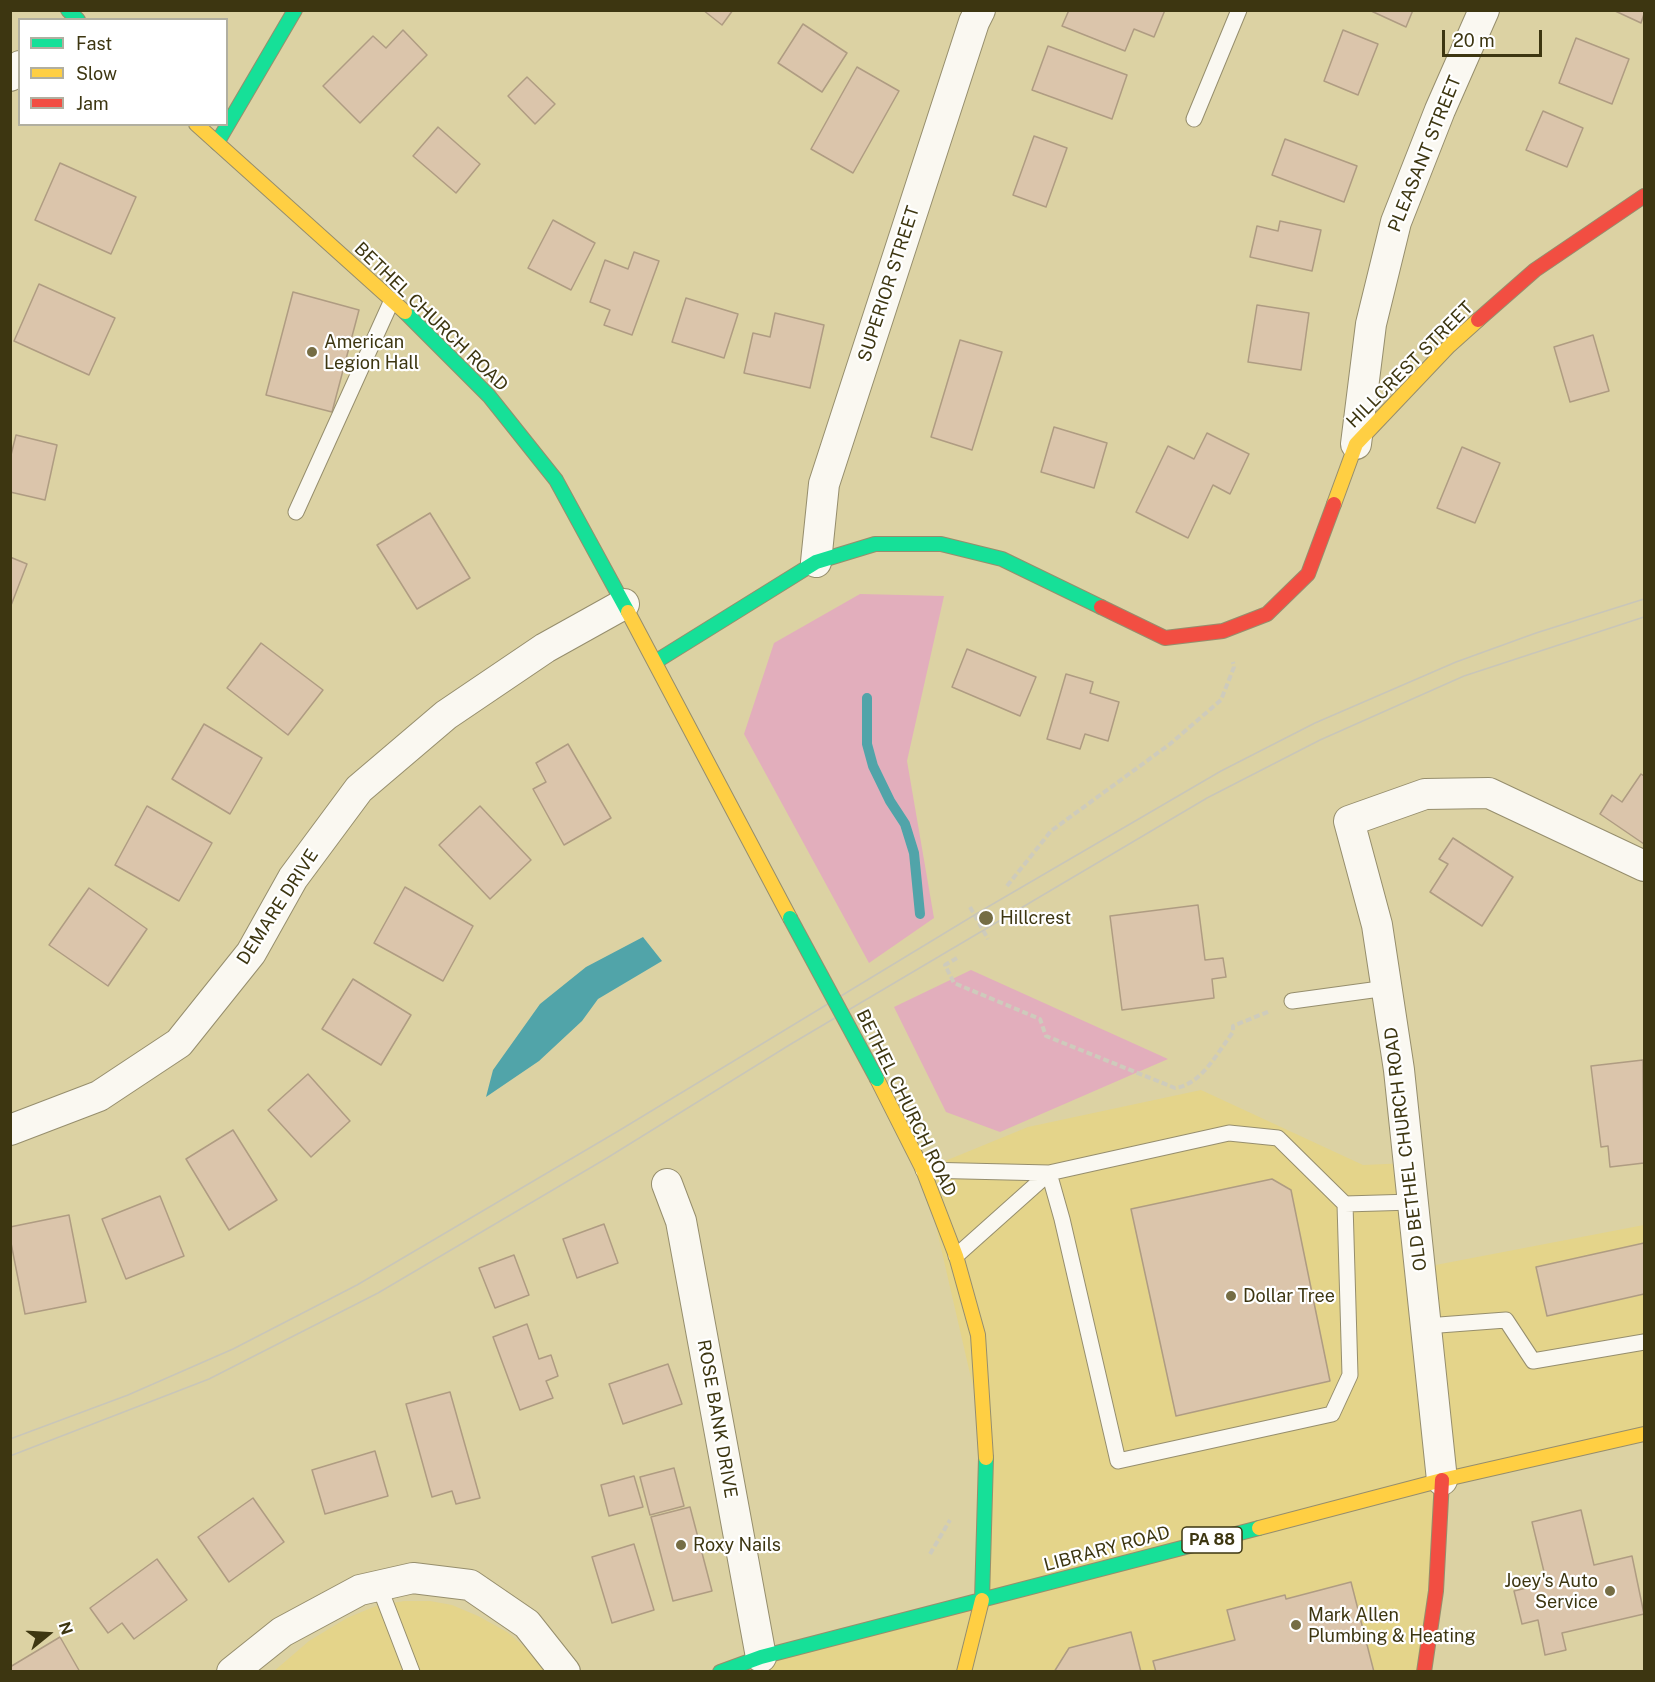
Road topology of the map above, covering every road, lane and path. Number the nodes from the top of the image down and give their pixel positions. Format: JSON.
{"nodes":[{"id":1,"x":295,"y":10,"type":"edge"},
{"id":2,"x":1239,"y":10,"type":"edge"},
{"id":3,"x":1484,"y":10,"type":"edge"},
{"id":4,"x":970,"y":14,"type":"edge"},
{"id":5,"x":1194,"y":119,"type":"dead end"},
{"id":6,"x":228,"y":124,"type":"edge"},
{"id":7,"x":198,"y":126,"type":"edge"},
{"id":8,"x":227,"y":126,"type":"edge"},
{"id":9,"x":217,"y":143,"type":"junction"},
{"id":10,"x":1644,"y":196,"type":"edge"},
{"id":11,"x":392,"y":300,"type":"junction"},
{"id":12,"x":1356,"y":444,"type":"junction"},
{"id":13,"x":296,"y":512,"type":"dead end"},
{"id":14,"x":816,"y":562,"type":"junction"},
{"id":15,"x":624,"y":604,"type":"junction"},
{"id":16,"x":1223,"y":631,"type":"junction"},
{"id":17,"x":655,"y":662,"type":"junction"},
{"id":18,"x":1644,"y":866,"type":"edge"},
{"id":19,"x":1007,"y":886,"type":"dead end"},
{"id":20,"x":970,"y":907,"type":"dead end"},
{"id":21,"x":988,"y":939,"type":"dead end"},
{"id":22,"x":957,"y":958,"type":"dead end"},
{"id":23,"x":1387,"y":988,"type":"junction"},
{"id":24,"x":1292,"y":1001,"type":"joint"},
{"id":25,"x":10,"y":1130,"type":"edge"},
{"id":26,"x":923,"y":1170,"type":"junction"},
{"id":27,"x":1049,"y":1173,"type":"junction"},
{"id":28,"x":667,"y":1184,"type":"dead end"},
{"id":29,"x":1413,"y":1202,"type":"junction"},
{"id":30,"x":1345,"y":1204,"type":"junction"},
{"id":31,"x":956,"y":1256,"type":"junction"},
{"id":32,"x":1426,"y":1326,"type":"junction"},
{"id":33,"x":1644,"y":1342,"type":"edge"},
{"id":34,"x":1644,"y":1436,"type":"edge"},
{"id":35,"x":1442,"y":1480,"type":"junction"},
{"id":36,"x":950,"y":1520,"type":"dead end"},
{"id":37,"x":930,"y":1554,"type":"dead end"},
{"id":38,"x":379,"y":1586,"type":"junction"},
{"id":39,"x":982,"y":1600,"type":"junction"},
{"id":40,"x":761,"y":1657,"type":"junction"},
{"id":41,"x":232,"y":1671,"type":"edge"},
{"id":42,"x":412,"y":1671,"type":"edge"},
{"id":43,"x":565,"y":1671,"type":"edge"},
{"id":44,"x":720,"y":1671,"type":"edge"},
{"id":45,"x":964,"y":1671,"type":"edge"},
{"id":46,"x":1424,"y":1671,"type":"edge"}],
"edges":[{"from":1,"to":6,"type":"street"},
{"from":2,"to":5,"type":"lane"},
{"from":3,"to":12,"type":"street","name":"PLEASANT STREET"},
{"from":4,"to":14,"type":"street","name":"SUPERIOR STREET"},
{"from":7,"to":9,"type":"street","name":"BETHEL CHURCH ROAD"},
{"from":8,"to":9,"type":"street"},
{"from":9,"to":11,"type":"street","name":"BETHEL CHURCH ROAD"},
{"from":10,"to":12,"type":"street","name":"HILLCREST STREET"},
{"from":11,"to":13,"type":"lane"},
{"from":11,"to":15,"type":"street","name":"BETHEL CHURCH ROAD"},
{"from":12,"to":16,"type":"street","name":"HILLCREST STREET"},
{"from":14,"to":16,"type":"street","name":"HILLCREST STREET"},
{"from":14,"to":17,"type":"street"},
{"from":15,"to":17,"type":"street","name":"BETHEL CHURCH ROAD"},
{"from":15,"to":25,"type":"street","name":"DEMARE DRIVE"},
{"from":16,"to":19,"type":"path"},
{"from":17,"to":26,"type":"street","name":"BETHEL CHURCH ROAD","bridge":true},
{"from":18,"to":23,"type":"street","name":"OLD BETHEL CHURCH ROAD"},
{"from":20,"to":21,"type":"path"},
{"from":22,"to":24,"type":"path"},
{"from":23,"to":24,"type":"lane"},
{"from":23,"to":29,"type":"street","name":"OLD BETHEL CHURCH ROAD"},
{"from":26,"to":27,"type":"lane"},
{"from":26,"to":31,"type":"street","name":"BETHEL CHURCH ROAD"},
{"from":27,"to":30,"type":"lane"},
{"from":27,"to":30,"type":"lane"},
{"from":27,"to":31,"type":"lane"},
{"from":28,"to":40,"type":"street","name":"ROSE BANK DRIVE"},
{"from":29,"to":30,"type":"lane"},
{"from":29,"to":32,"type":"street","name":"OLD BETHEL CHURCH ROAD"},
{"from":31,"to":39,"type":"street","name":"BETHEL CHURCH ROAD"},
{"from":32,"to":33,"type":"lane"},
{"from":32,"to":35,"type":"street","name":"OLD BETHEL CHURCH ROAD"},
{"from":34,"to":35,"type":"street","name":"LIBRARY ROAD","number":"PA 88"},
{"from":35,"to":39,"type":"street","name":"LIBRARY ROAD","number":"PA 88"},
{"from":35,"to":46,"type":"street"},
{"from":36,"to":37,"type":"path"},
{"from":38,"to":41,"type":"street"},
{"from":38,"to":42,"type":"lane"},
{"from":38,"to":43,"type":"street"},
{"from":39,"to":40,"type":"street","name":"LIBRARY ROAD","number":"PA 88"},
{"from":39,"to":45,"type":"street","name":"BETHEL CHURCH ROAD"},
{"from":40,"to":44,"type":"street","name":"LIBRARY ROAD","number":"PA 88"}]}
